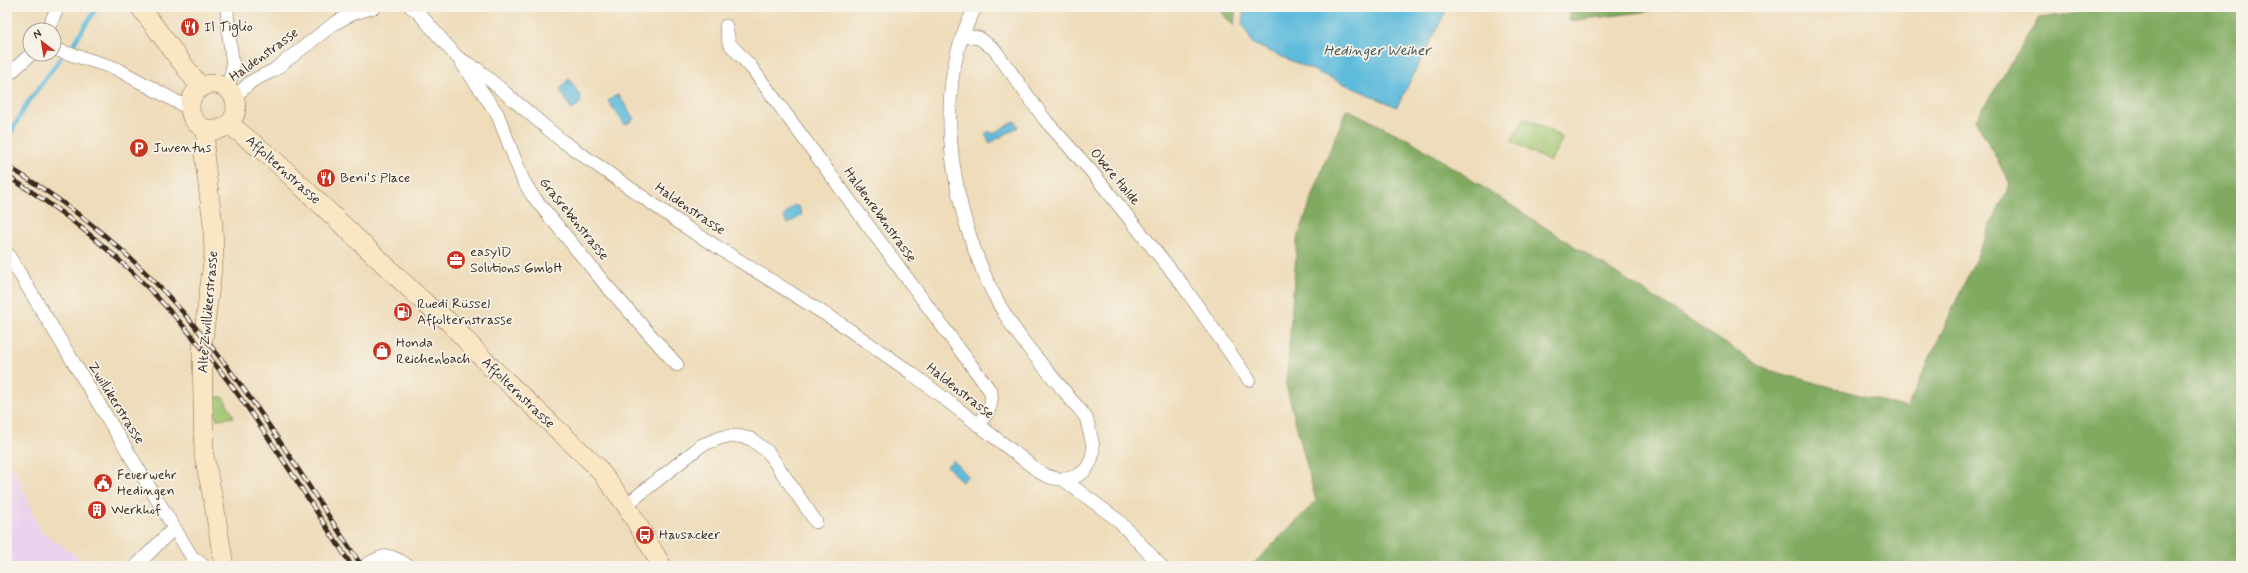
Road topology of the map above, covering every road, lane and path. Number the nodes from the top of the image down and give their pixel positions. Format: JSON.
{"nodes":[{"id":1,"x":58,"y":7,"type":"edge"},
{"id":2,"x":140,"y":7,"type":"edge"},
{"id":3,"x":228,"y":7,"type":"edge"},
{"id":4,"x":376,"y":7,"type":"edge"},
{"id":5,"x":412,"y":7,"type":"edge"},
{"id":6,"x":976,"y":7,"type":"edge"},
{"id":7,"x":51,"y":22,"type":"edge"},
{"id":8,"x":726,"y":26,"type":"dead end"},
{"id":9,"x":963,"y":36,"type":"junction"},
{"id":10,"x":62,"y":51,"type":"edge"},
{"id":11,"x":457,"y":58,"type":"junction"},
{"id":12,"x":22,"y":62,"type":"edge"},
{"id":13,"x":7,"y":76,"type":"edge"},
{"id":14,"x":201,"y":88,"type":"junction"},
{"id":15,"x":231,"y":93,"type":"junction"},
{"id":16,"x":190,"y":109,"type":"junction"},
{"id":17,"x":229,"y":124,"type":"junction"},
{"id":18,"x":207,"y":130,"type":"junction"},
{"id":19,"x":7,"y":253,"type":"edge"},
{"id":20,"x":677,"y":365,"type":"dead end"},
{"id":21,"x":1249,"y":380,"type":"dead end"},
{"id":22,"x":978,"y":424,"type":"junction"},
{"id":23,"x":1064,"y":480,"type":"junction"},
{"id":24,"x":626,"y":505,"type":"junction"},
{"id":25,"x":816,"y":522,"type":"dead end"},
{"id":26,"x":174,"y":528,"type":"junction"},
{"id":27,"x":136,"y":566,"type":"edge"},
{"id":28,"x":204,"y":566,"type":"edge"},
{"id":29,"x":224,"y":566,"type":"edge"},
{"id":30,"x":365,"y":566,"type":"edge"},
{"id":31,"x":408,"y":566,"type":"edge"},
{"id":32,"x":662,"y":566,"type":"edge"},
{"id":33,"x":1161,"y":566,"type":"edge"}],
"edges":[{"from":1,"to":7,"type":"street"},
{"from":2,"to":14,"type":"main road"},
{"from":3,"to":15,"type":"street"},
{"from":4,"to":15,"type":"street","name":"Haldenstrasse"},
{"from":5,"to":11,"type":"street","name":"Haldenstrasse"},
{"from":6,"to":9,"type":"street"},
{"from":8,"to":22,"type":"street","name":"Haldenrebenstrasse"},
{"from":9,"to":21,"type":"street","name":"Obere Halde"},
{"from":9,"to":23,"type":"street"},
{"from":10,"to":16,"type":"street"},
{"from":11,"to":20,"type":"street","name":"Grasrebenstrasse"},
{"from":11,"to":22,"type":"street","name":"Haldenstrasse"},
{"from":12,"to":13,"type":"street"},
{"from":14,"to":15,"type":"main road"},
{"from":14,"to":16,"type":"main road"},
{"from":15,"to":17,"type":"main road"},
{"from":16,"to":18,"type":"main road"},
{"from":17,"to":18,"type":"main road"},
{"from":17,"to":24,"type":"main road","name":"Affolternstrasse"},
{"from":18,"to":29,"type":"main road","name":"Alte Zwillikerstrasse"},
{"from":19,"to":26,"type":"street","name":"Zwillikerstrasse"},
{"from":22,"to":23,"type":"street","name":"Haldenstrasse"},
{"from":23,"to":33,"type":"street"},
{"from":24,"to":25,"type":"street"},
{"from":24,"to":32,"type":"main road","name":"Affolternstrasse"},
{"from":26,"to":27,"type":"street"},
{"from":26,"to":28,"type":"street","name":"Zwillikerstrasse"},
{"from":30,"to":31,"type":"street"}]}
